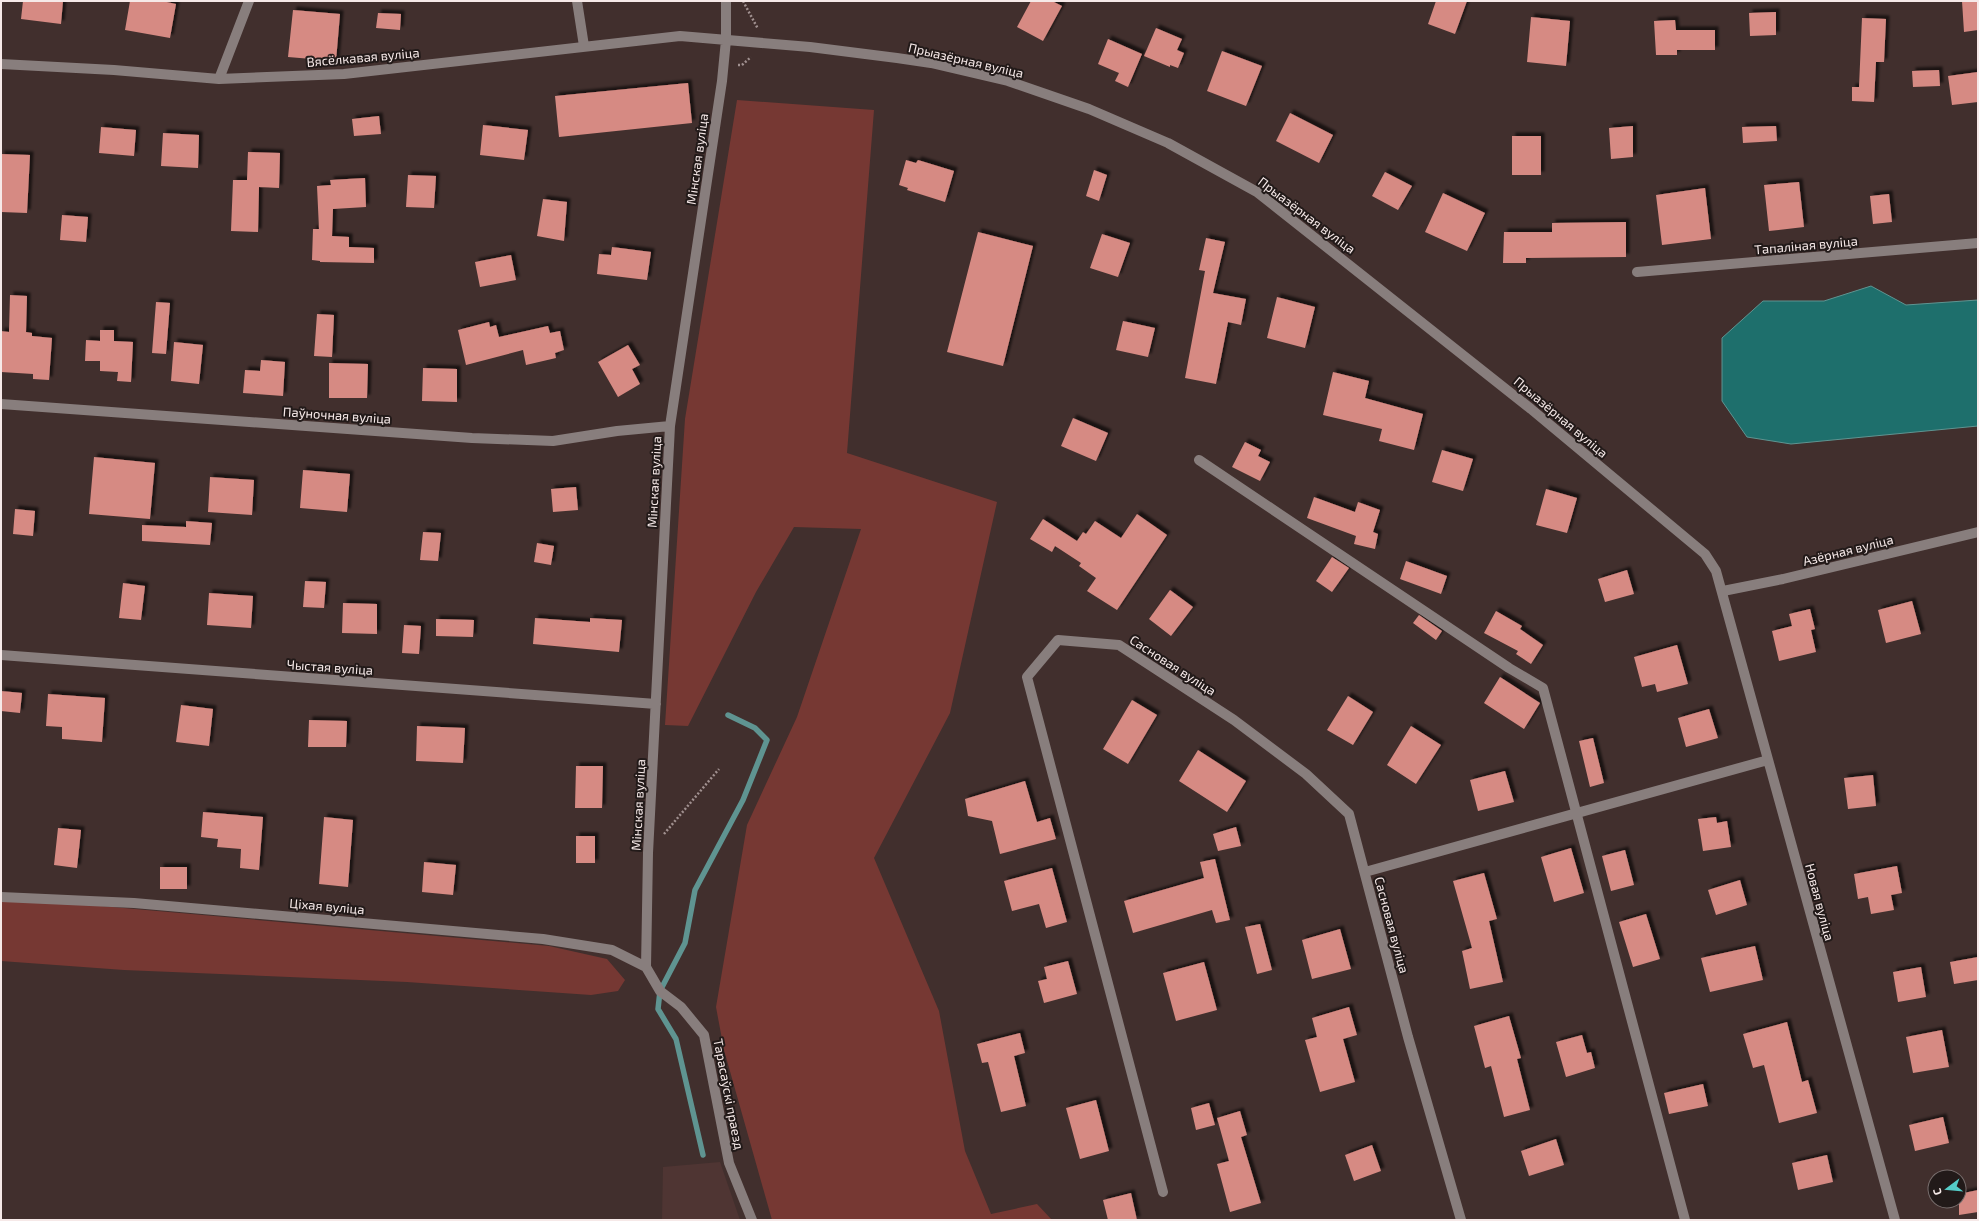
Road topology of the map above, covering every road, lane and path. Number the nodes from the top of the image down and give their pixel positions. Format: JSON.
{"nodes":[{"id":1,"x":250,"y":1,"type":"edge"},
{"id":2,"x":577,"y":1,"type":"edge"},
{"id":3,"x":726,"y":1,"type":"edge"},
{"id":4,"x":743,"y":1,"type":"edge"},
{"id":5,"x":759,"y":32,"type":"dead end"},
{"id":6,"x":726,"y":40,"type":"junction"},
{"id":7,"x":584,"y":46,"type":"junction"},
{"id":8,"x":756,"y":52,"type":"dead end"},
{"id":9,"x":1,"y":64,"type":"edge"},
{"id":10,"x":742,"y":66,"type":"dead end"},
{"id":11,"x":219,"y":79,"type":"junction"},
{"id":12,"x":1978,"y":243,"type":"edge"},
{"id":13,"x":1637,"y":272,"type":"dead end"},
{"id":14,"x":1,"y":404,"type":"edge"},
{"id":15,"x":670,"y":426,"type":"junction"},
{"id":16,"x":1199,"y":460,"type":"dead end"},
{"id":17,"x":1978,"y":532,"type":"edge"},
{"id":18,"x":1723,"y":591,"type":"junction"},
{"id":19,"x":1,"y":655,"type":"edge"},
{"id":20,"x":656,"y":704,"type":"junction"},
{"id":21,"x":1768,"y":760,"type":"junction"},
{"id":22,"x":719,"y":769,"type":"dead end"},
{"id":23,"x":1577,"y":813,"type":"junction"},
{"id":24,"x":663,"y":835,"type":"dead end"},
{"id":25,"x":1365,"y":872,"type":"junction"},
{"id":26,"x":1,"y":898,"type":"edge"},
{"id":27,"x":646,"y":967,"type":"junction"},
{"id":28,"x":1163,"y":1192,"type":"dead end"},
{"id":29,"x":752,"y":1220,"type":"edge"},
{"id":30,"x":1461,"y":1220,"type":"edge"},
{"id":31,"x":1685,"y":1220,"type":"edge"},
{"id":32,"x":1894,"y":1220,"type":"edge"}],
"edges":[{"from":1,"to":11,"type":"street"},
{"from":2,"to":7,"type":"street"},
{"from":3,"to":6,"type":"street","name":"Мінская вуліца"},
{"from":4,"to":5,"type":"path"},
{"from":6,"to":7,"type":"street","name":"Вясёлкавая вуліца"},
{"from":6,"to":15,"type":"street","name":"Мінская вуліца"},
{"from":6,"to":18,"type":"street","name":"Прыазёрная вуліца"},
{"from":7,"to":11,"type":"street","name":"Вясёлкавая вуліца"},
{"from":8,"to":10,"type":"path"},
{"from":9,"to":11,"type":"street","name":"Вясёлкавая вуліца"},
{"from":12,"to":13,"type":"street","name":"Тапаліная вуліца"},
{"from":14,"to":15,"type":"street","name":"Паўночная вуліца"},
{"from":15,"to":20,"type":"street","name":"Мінская вуліца"},
{"from":16,"to":23,"type":"street"},
{"from":17,"to":18,"type":"street","name":"Азёрная вуліца"},
{"from":18,"to":21,"type":"street","name":"Новая вуліца"},
{"from":19,"to":20,"type":"street","name":"Чыстая вуліца"},
{"from":20,"to":27,"type":"street","name":"Мінская вуліца"},
{"from":21,"to":23,"type":"street"},
{"from":21,"to":32,"type":"street","name":"Новая вуліца"},
{"from":22,"to":24,"type":"path"},
{"from":23,"to":25,"type":"street"},
{"from":23,"to":31,"type":"street"},
{"from":25,"to":28,"type":"street","name":"Сасновая вуліца"},
{"from":25,"to":30,"type":"street","name":"Сасновая вуліца"},
{"from":26,"to":27,"type":"street","name":"Ціхая вуліца"},
{"from":27,"to":29,"type":"street","name":"Тарасаўскі праезд"}]}
